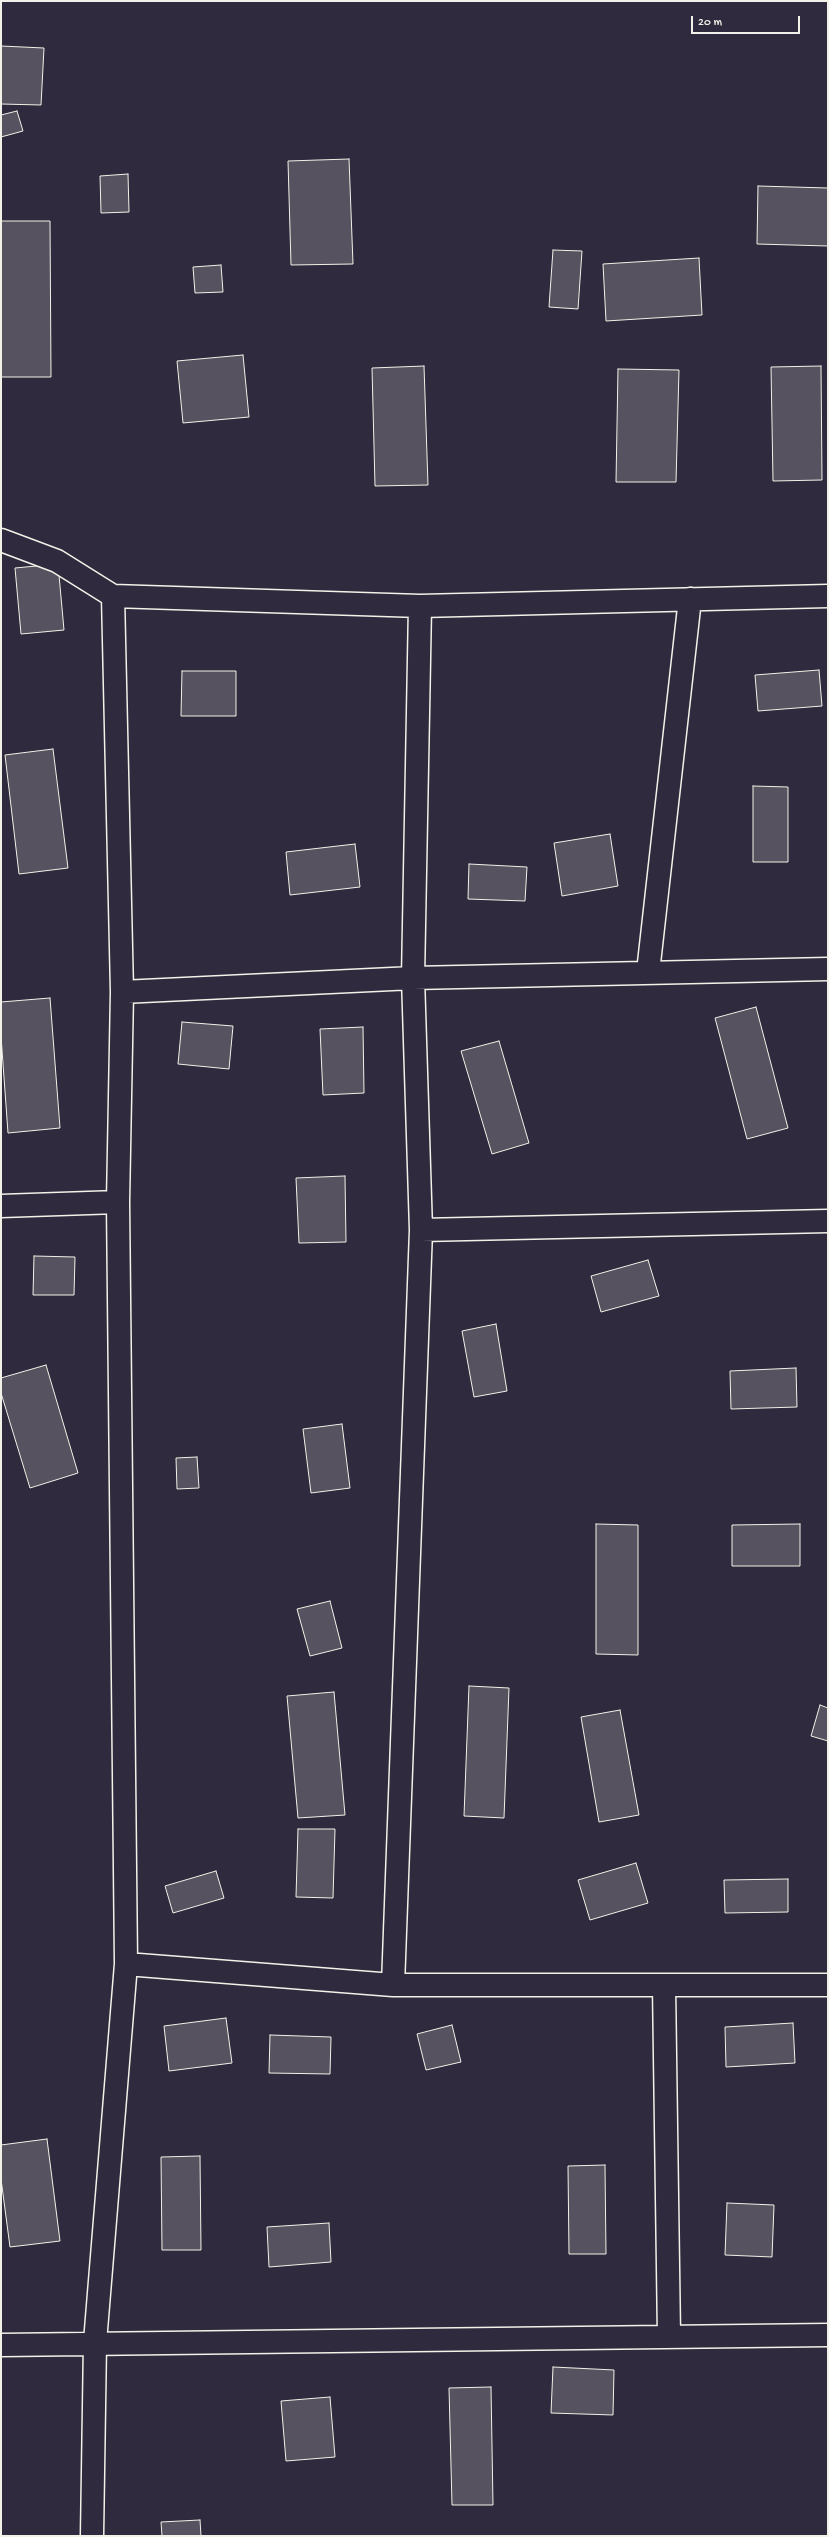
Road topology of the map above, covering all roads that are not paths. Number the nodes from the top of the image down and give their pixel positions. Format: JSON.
{"nodes":[{"id":1,"x":1,"y":540,"type":"edge"},
{"id":2,"x":113,"y":596,"type":"junction"},
{"id":3,"x":828,"y":596,"type":"edge"},
{"id":4,"x":690,"y":599,"type":"junction"},
{"id":5,"x":420,"y":606,"type":"junction"},
{"id":6,"x":828,"y":969,"type":"edge"},
{"id":7,"x":648,"y":972,"type":"junction"},
{"id":8,"x":413,"y":978,"type":"junction"},
{"id":9,"x":122,"y":992,"type":"junction"},
{"id":10,"x":118,"y":1202,"type":"junction"},
{"id":11,"x":1,"y":1206,"type":"edge"},
{"id":12,"x":828,"y":1221,"type":"edge"},
{"id":13,"x":420,"y":1230,"type":"junction"},
{"id":14,"x":126,"y":1964,"type":"junction"},
{"id":15,"x":393,"y":1985,"type":"junction"},
{"id":16,"x":664,"y":1985,"type":"junction"},
{"id":17,"x":828,"y":1985,"type":"edge"},
{"id":18,"x":828,"y":2335,"type":"edge"},
{"id":19,"x":669,"y":2337,"type":"junction"},
{"id":20,"x":95,"y":2342,"type":"junction"},
{"id":21,"x":1,"y":2345,"type":"edge"},
{"id":22,"x":92,"y":2536,"type":"edge"}],
"edges":[{"from":1,"to":2,"type":"street"},
{"from":2,"to":5,"type":"street"},
{"from":2,"to":9,"type":"street"},
{"from":3,"to":4,"type":"street"},
{"from":4,"to":5,"type":"street"},
{"from":4,"to":7,"type":"street"},
{"from":5,"to":8,"type":"street"},
{"from":6,"to":7,"type":"street"},
{"from":7,"to":8,"type":"street"},
{"from":8,"to":9,"type":"street"},
{"from":8,"to":13,"type":"street"},
{"from":9,"to":10,"type":"street"},
{"from":10,"to":11,"type":"street"},
{"from":10,"to":14,"type":"street"},
{"from":12,"to":13,"type":"street"},
{"from":13,"to":15,"type":"street"},
{"from":14,"to":15,"type":"street"},
{"from":14,"to":20,"type":"street"},
{"from":15,"to":16,"type":"street"},
{"from":16,"to":17,"type":"street"},
{"from":16,"to":19,"type":"street"},
{"from":18,"to":19,"type":"street"},
{"from":19,"to":20,"type":"street"},
{"from":20,"to":21,"type":"street"},
{"from":20,"to":22,"type":"street"}]}
